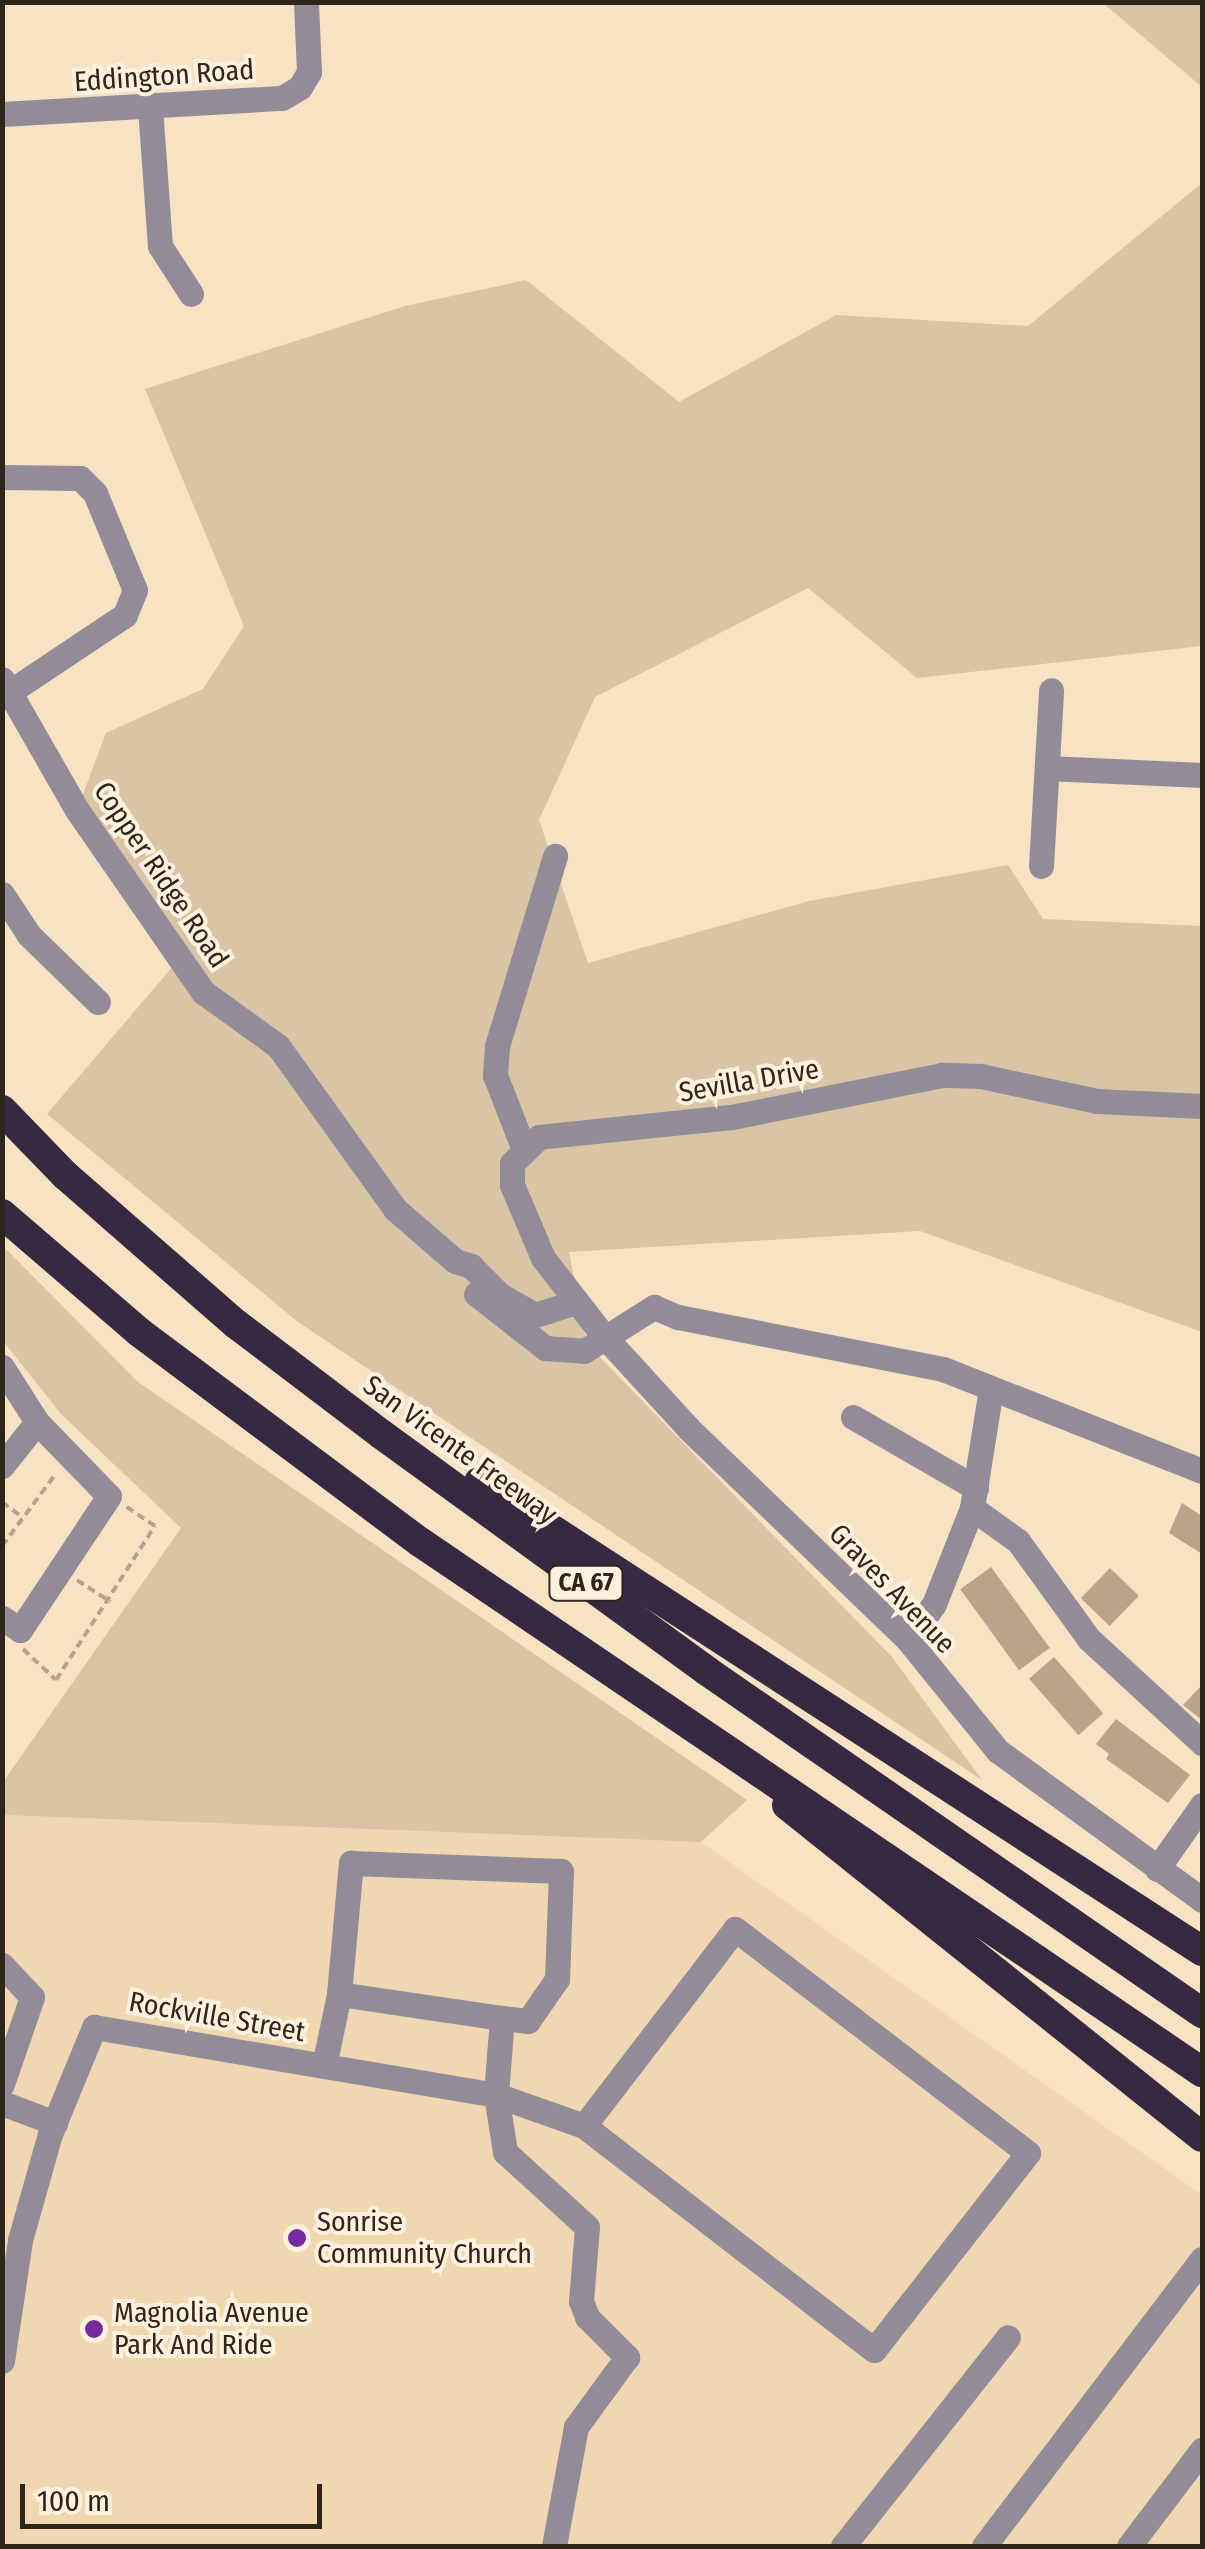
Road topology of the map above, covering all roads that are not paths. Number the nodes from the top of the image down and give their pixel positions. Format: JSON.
{"nodes":[{"id":1,"x":306,"y":2,"type":"edge"},
{"id":2,"x":150,"y":107,"type":"junction"},
{"id":3,"x":2,"y":114,"type":"edge"},
{"id":4,"x":191,"y":294,"type":"dead end"},
{"id":5,"x":2,"y":477,"type":"edge"},
{"id":6,"x":6,"y":689,"type":"edge"},
{"id":7,"x":1051,"y":690,"type":"dead end"},
{"id":8,"x":1047,"y":768,"type":"junction"},
{"id":9,"x":1202,"y":776,"type":"edge"},
{"id":10,"x":555,"y":856,"type":"dead end"},
{"id":11,"x":1041,"y":866,"type":"dead end"},
{"id":12,"x":2,"y":894,"type":"edge"},
{"id":13,"x":98,"y":1002,"type":"dead end"},
{"id":14,"x":1202,"y":1106,"type":"edge"},
{"id":15,"x":2,"y":1110,"type":"edge"},
{"id":16,"x":523,"y":1147,"type":"junction"},
{"id":17,"x":2,"y":1214,"type":"edge"},
{"id":18,"x":454,"y":1261,"type":"junction"},
{"id":19,"x":576,"y":1302,"type":"junction"},
{"id":20,"x":236,"y":1324,"type":"junction"},
{"id":21,"x":603,"y":1335,"type":"junction"},
{"id":22,"x":2,"y":1367,"type":"edge"},
{"id":23,"x":990,"y":1388,"type":"junction"},
{"id":24,"x":853,"y":1417,"type":"dead end"},
{"id":25,"x":38,"y":1422,"type":"junction"},
{"id":26,"x":2,"y":1466,"type":"edge"},
{"id":27,"x":1202,"y":1471,"type":"edge"},
{"id":28,"x":974,"y":1498,"type":"junction"},
{"id":29,"x":11,"y":1624,"type":"edge"},
{"id":30,"x":908,"y":1640,"type":"junction"},
{"id":31,"x":1202,"y":1742,"type":"edge"},
{"id":32,"x":748,"y":1762,"type":"junction"},
{"id":33,"x":1202,"y":1805,"type":"edge"},
{"id":34,"x":1156,"y":1869,"type":"junction"},
{"id":35,"x":1202,"y":1900,"type":"edge"},
{"id":36,"x":1201,"y":1950,"type":"edge"},
{"id":37,"x":2,"y":1965,"type":"edge"},
{"id":38,"x":338,"y":1994,"type":"junction"},
{"id":39,"x":1202,"y":2013,"type":"edge"},
{"id":40,"x":502,"y":2018,"type":"junction"},
{"id":41,"x":324,"y":2066,"type":"junction"},
{"id":42,"x":1202,"y":2072,"type":"edge"},
{"id":43,"x":2,"y":2084,"type":"edge"},
{"id":44,"x":496,"y":2095,"type":"junction"},
{"id":45,"x":2,"y":2103,"type":"edge"},
{"id":46,"x":55,"y":2123,"type":"junction"},
{"id":47,"x":584,"y":2126,"type":"junction"},
{"id":48,"x":1202,"y":2137,"type":"edge"},
{"id":49,"x":1202,"y":2259,"type":"edge"},
{"id":50,"x":1008,"y":2338,"type":"dead end"},
{"id":51,"x":2,"y":2361,"type":"edge"},
{"id":52,"x":1202,"y":2450,"type":"edge"},
{"id":53,"x":554,"y":2546,"type":"edge"},
{"id":54,"x":843,"y":2546,"type":"edge"},
{"id":55,"x":984,"y":2546,"type":"edge"},
{"id":56,"x":1129,"y":2546,"type":"edge"}],
"edges":[{"from":1,"to":2,"type":"street","name":"Eddington Road"},
{"from":2,"to":3,"type":"street","name":"Eddington Road"},
{"from":2,"to":4,"type":"street"},
{"from":5,"to":6,"type":"street"},
{"from":6,"to":18,"type":"street","name":"Copper Ridge Road"},
{"from":7,"to":8,"type":"street"},
{"from":8,"to":9,"type":"street"},
{"from":8,"to":11,"type":"street"},
{"from":10,"to":16,"type":"street"},
{"from":12,"to":13,"type":"street"},
{"from":14,"to":16,"type":"street","name":"Sevilla Drive"},
{"from":15,"to":20,"type":"highway","name":"San Vicente Freeway","number":"CA 67"},
{"from":16,"to":19,"type":"street"},
{"from":17,"to":32,"type":"highway","number":"CA 67"},
{"from":18,"to":19,"type":"street","name":"Copper Ridge Road"},
{"from":18,"to":21,"type":"street","name":"Copper Ridge Road"},
{"from":19,"to":21,"type":"street"},
{"from":20,"to":36,"type":"highway"},
{"from":20,"to":39,"type":"highway","name":"San Vicente Freeway","number":"CA 67"},
{"from":21,"to":23,"type":"street","name":"Copper Ridge Road"},
{"from":21,"to":30,"type":"street","name":"Graves Avenue"},
{"from":22,"to":25,"type":"street"},
{"from":23,"to":27,"type":"street","name":"Copper Ridge Road"},
{"from":23,"to":28,"type":"street"},
{"from":24,"to":28,"type":"street"},
{"from":25,"to":26,"type":"street"},
{"from":25,"to":29,"type":"street"},
{"from":28,"to":30,"type":"street"},
{"from":28,"to":31,"type":"street"},
{"from":30,"to":34,"type":"street","name":"Graves Avenue"},
{"from":32,"to":42,"type":"highway","number":"CA 67"},
{"from":32,"to":48,"type":"highway"},
{"from":33,"to":34,"type":"street"},
{"from":34,"to":35,"type":"street","name":"Graves Avenue"},
{"from":37,"to":43,"type":"street"},
{"from":38,"to":40,"type":"street"},
{"from":38,"to":40,"type":"street"},
{"from":38,"to":41,"type":"street"},
{"from":40,"to":44,"type":"street"},
{"from":41,"to":44,"type":"street","name":"Rockville Street"},
{"from":41,"to":46,"type":"street","name":"Rockville Street"},
{"from":44,"to":47,"type":"street","name":"Rockville Street"},
{"from":44,"to":53,"type":"street"},
{"from":45,"to":46,"type":"street"},
{"from":46,"to":51,"type":"street","name":"Rockville Street"},
{"from":47,"to":47,"type":"street","name":"Rockville Street"},
{"from":49,"to":55,"type":"street"},
{"from":50,"to":54,"type":"street"},
{"from":52,"to":56,"type":"street"}]}
